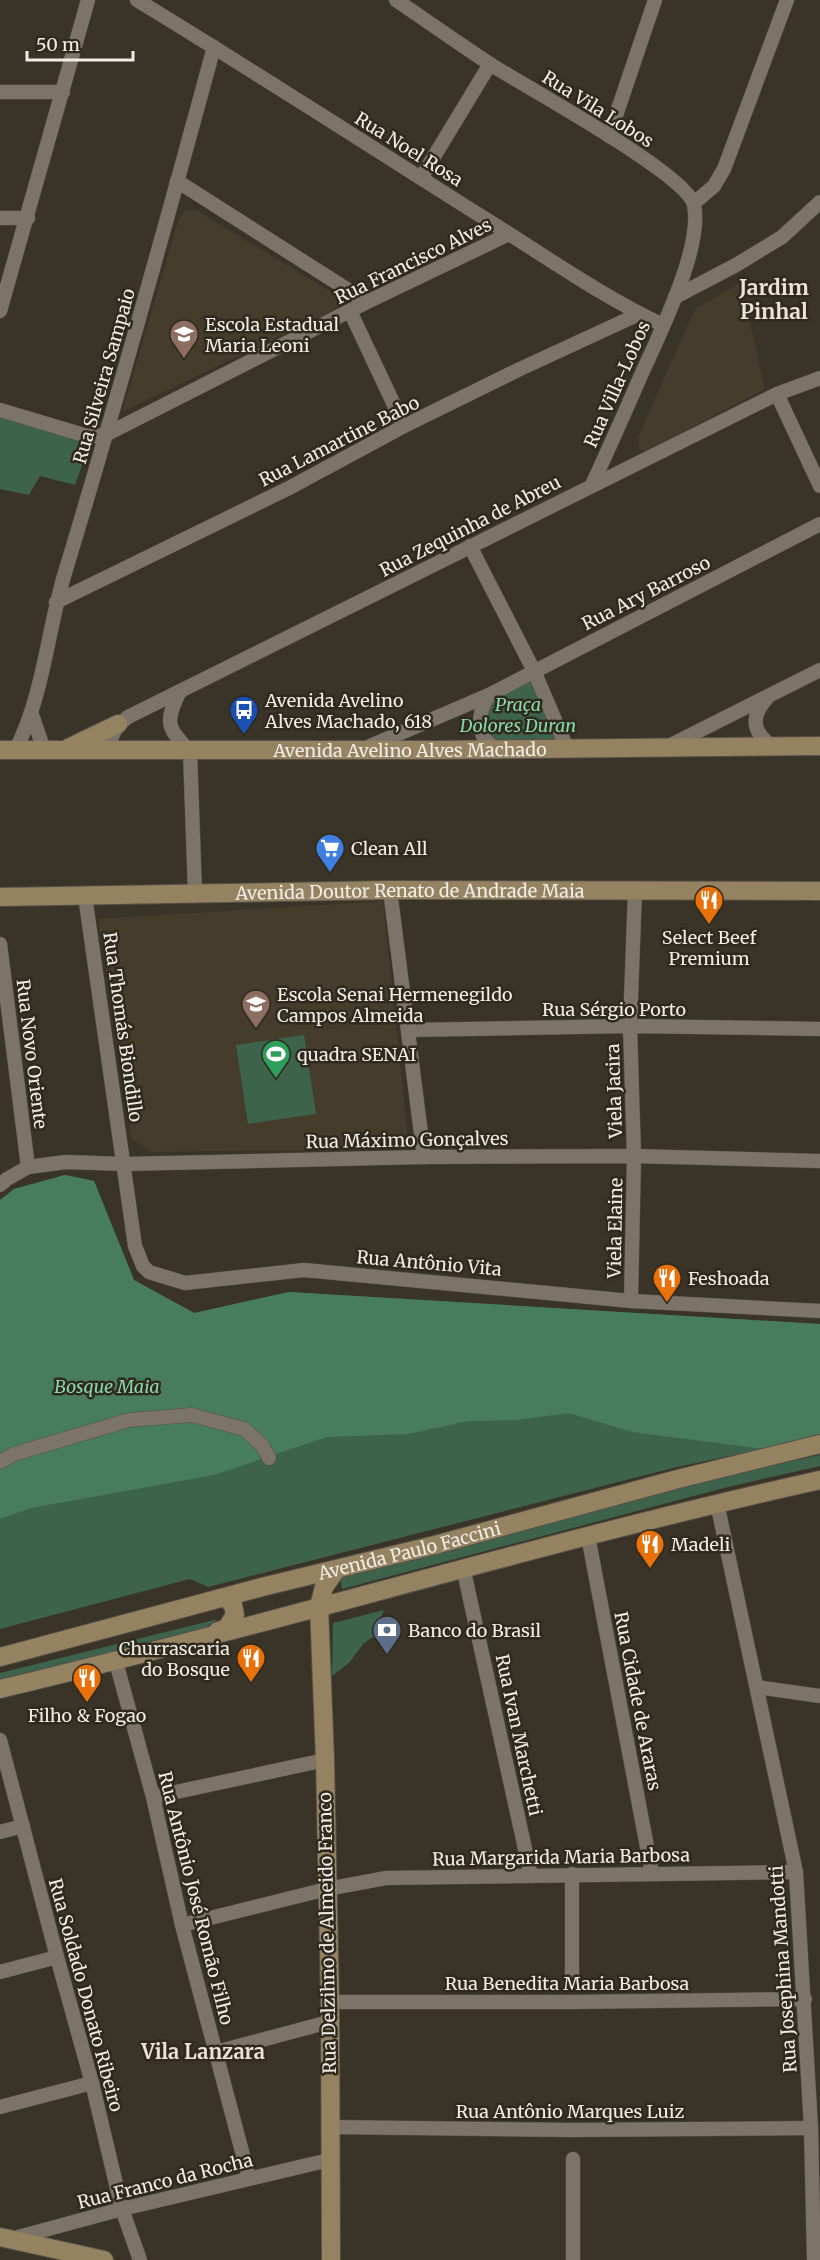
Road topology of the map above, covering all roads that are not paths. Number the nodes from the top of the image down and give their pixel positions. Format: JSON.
{"nodes":[{"id":1,"x":88,"y":0,"type":"edge"},
{"id":2,"x":137,"y":0,"type":"edge"},
{"id":3,"x":396,"y":0,"type":"edge"},
{"id":4,"x":655,"y":0,"type":"edge"},
{"id":5,"x":787,"y":0,"type":"edge"},
{"id":6,"x":214,"y":47,"type":"junction"},
{"id":7,"x":490,"y":64,"type":"junction"},
{"id":8,"x":0,"y":92,"type":"edge"},
{"id":9,"x":63,"y":92,"type":"junction"},
{"id":10,"x":609,"y":136,"type":"junction"},
{"id":11,"x":421,"y":178,"type":"junction"},
{"id":12,"x":177,"y":182,"type":"junction"},
{"id":13,"x":820,"y":202,"type":"edge"},
{"id":14,"x":694,"y":203,"type":"junction"},
{"id":15,"x":0,"y":218,"type":"edge"},
{"id":16,"x":28,"y":218,"type":"junction"},
{"id":17,"x":509,"y":234,"type":"junction"},
{"id":18,"x":675,"y":297,"type":"junction"},
{"id":19,"x":367,"y":302,"type":"junction"},
{"id":20,"x":0,"y":311,"type":"edge"},
{"id":21,"x":350,"y":311,"type":"junction"},
{"id":22,"x":639,"y":314,"type":"junction"},
{"id":23,"x":663,"y":325,"type":"junction"},
{"id":24,"x":820,"y":378,"type":"edge"},
{"id":25,"x":777,"y":394,"type":"junction"},
{"id":26,"x":0,"y":410,"type":"edge"},
{"id":27,"x":404,"y":426,"type":"junction"},
{"id":28,"x":107,"y":434,"type":"junction"},
{"id":29,"x":592,"y":485,"type":"junction"},
{"id":30,"x":820,"y":486,"type":"edge"},
{"id":31,"x":820,"y":524,"type":"edge"},
{"id":32,"x":470,"y":546,"type":"junction"},
{"id":33,"x":56,"y":602,"type":"junction"},
{"id":34,"x":820,"y":670,"type":"edge"},
{"id":35,"x":534,"y":671,"type":"junction"},
{"id":36,"x":180,"y":692,"type":"junction"},
{"id":37,"x":489,"y":695,"type":"junction"},
{"id":38,"x":767,"y":698,"type":"junction"},
{"id":39,"x":32,"y":715,"type":"junction"},
{"id":40,"x":118,"y":724,"type":"junction"},
{"id":41,"x":820,"y":746,"type":"edge"},
{"id":42,"x":668,"y":747,"type":"junction"},
{"id":43,"x":567,"y":748,"type":"junction"},
{"id":44,"x":774,"y":748,"type":"junction"},
{"id":45,"x":363,"y":750,"type":"junction"},
{"id":46,"x":500,"y":750,"type":"junction"},
{"id":47,"x":8,"y":751,"type":"edge"},
{"id":48,"x":53,"y":751,"type":"junction"},
{"id":49,"x":109,"y":751,"type":"junction"},
{"id":50,"x":190,"y":751,"type":"junction"},
{"id":51,"x":635,"y":890,"type":"junction"},
{"id":52,"x":390,"y":891,"type":"junction"},
{"id":53,"x":820,"y":891,"type":"edge"},
{"id":54,"x":195,"y":893,"type":"junction"},
{"id":55,"x":85,"y":896,"type":"junction"},
{"id":56,"x":0,"y":897,"type":"edge"},
{"id":57,"x":0,"y":945,"type":"edge"},
{"id":58,"x":630,"y":1026,"type":"junction"},
{"id":59,"x":820,"y":1029,"type":"edge"},
{"id":60,"x":409,"y":1030,"type":"junction"},
{"id":61,"x":634,"y":1156,"type":"junction"},
{"id":62,"x":424,"y":1157,"type":"junction"},
{"id":63,"x":820,"y":1161,"type":"edge"},
{"id":64,"x":124,"y":1164,"type":"junction"},
{"id":65,"x":28,"y":1167,"type":"junction"},
{"id":66,"x":0,"y":1185,"type":"edge"},
{"id":67,"x":632,"y":1301,"type":"junction"},
{"id":68,"x":820,"y":1311,"type":"edge"},
{"id":69,"x":820,"y":1443,"type":"edge"},
{"id":70,"x":269,"y":1458,"type":"dead end"},
{"id":71,"x":0,"y":1462,"type":"edge"},
{"id":72,"x":820,"y":1480,"type":"edge"},
{"id":73,"x":717,"y":1503,"type":"junction"},
{"id":74,"x":588,"y":1536,"type":"junction"},
{"id":75,"x":463,"y":1567,"type":"junction"},
{"id":76,"x":336,"y":1570,"type":"junction"},
{"id":77,"x":226,"y":1598,"type":"junction"},
{"id":78,"x":319,"y":1606,"type":"junction"},
{"id":79,"x":195,"y":1641,"type":"junction"},
{"id":80,"x":0,"y":1657,"type":"edge"},
{"id":81,"x":116,"y":1662,"type":"junction"},
{"id":82,"x":757,"y":1687,"type":"junction"},
{"id":83,"x":0,"y":1689,"type":"edge"},
{"id":84,"x":820,"y":1696,"type":"edge"},
{"id":85,"x":0,"y":1740,"type":"edge"},
{"id":86,"x":325,"y":1760,"type":"junction"},
{"id":87,"x":153,"y":1797,"type":"junction"},
{"id":88,"x":23,"y":1826,"type":"junction"},
{"id":89,"x":0,"y":1832,"type":"edge"},
{"id":90,"x":795,"y":1872,"type":"junction"},
{"id":91,"x":652,"y":1873,"type":"junction"},
{"id":92,"x":572,"y":1874,"type":"junction"},
{"id":93,"x":531,"y":1875,"type":"junction"},
{"id":94,"x":327,"y":1889,"type":"junction"},
{"id":95,"x":182,"y":1925,"type":"junction"},
{"id":96,"x":57,"y":1957,"type":"junction"},
{"id":97,"x":0,"y":1972,"type":"edge"},
{"id":98,"x":572,"y":1981,"type":"dead end"},
{"id":99,"x":805,"y":1999,"type":"junction"},
{"id":100,"x":330,"y":2001,"type":"junction"},
{"id":101,"x":329,"y":2022,"type":"junction"},
{"id":102,"x":216,"y":2052,"type":"junction"},
{"id":103,"x":92,"y":2083,"type":"junction"},
{"id":104,"x":0,"y":2107,"type":"edge"},
{"id":105,"x":329,"y":2127,"type":"junction"},
{"id":106,"x":812,"y":2128,"type":"junction"},
{"id":107,"x":573,"y":2159,"type":"dead end"},
{"id":108,"x":329,"y":2160,"type":"junction"},
{"id":109,"x":249,"y":2178,"type":"junction"},
{"id":110,"x":122,"y":2209,"type":"junction"},
{"id":111,"x":5,"y":2238,"type":"edge"},
{"id":112,"x":104,"y":2260,"type":"edge"},
{"id":113,"x":140,"y":2260,"type":"edge"},
{"id":114,"x":331,"y":2260,"type":"edge"},
{"id":115,"x":573,"y":2260,"type":"edge"},
{"id":116,"x":814,"y":2260,"type":"edge"}],
"edges":[{"from":1,"to":9,"type":"street"},
{"from":2,"to":6,"type":"street","name":"Rua Noel Rosa"},
{"from":3,"to":7,"type":"street","name":"Rua Vila Lobos"},
{"from":4,"to":10,"type":"street"},
{"from":5,"to":14,"type":"street"},
{"from":6,"to":11,"type":"street","name":"Rua Noel Rosa"},
{"from":6,"to":12,"type":"street","name":"Rua Silveira Sampaio"},
{"from":7,"to":10,"type":"street","name":"Rua Vila Lobos"},
{"from":7,"to":11,"type":"street"},
{"from":8,"to":9,"type":"street"},
{"from":9,"to":16,"type":"street"},
{"from":10,"to":14,"type":"street","name":"Rua Vila Lobos"},
{"from":11,"to":17,"type":"street","name":"Rua Noel Rosa"},
{"from":12,"to":19,"type":"street"},
{"from":12,"to":28,"type":"street","name":"Rua Silveira Sampaio"},
{"from":13,"to":18,"type":"street"},
{"from":14,"to":18,"type":"street"},
{"from":15,"to":16,"type":"street"},
{"from":16,"to":20,"type":"street"},
{"from":17,"to":19,"type":"street","name":"Rua Francisco Alves"},
{"from":17,"to":22,"type":"street","name":"Rua Noel Rosa"},
{"from":18,"to":23,"type":"street","name":"Rua Villa-Lobos"},
{"from":19,"to":21,"type":"street","name":"Rua Francisco Alves"},
{"from":21,"to":27,"type":"street"},
{"from":21,"to":28,"type":"street","name":"Rua Francisco Alves"},
{"from":22,"to":23,"type":"street","name":"Rua Noel Rosa"},
{"from":22,"to":27,"type":"street","name":"Rua Lamartine Babo"},
{"from":23,"to":29,"type":"street","name":"Rua Villa-Lobos"},
{"from":24,"to":25,"type":"street","name":"Rua Zequinha de Abreu"},
{"from":25,"to":29,"type":"street","name":"Rua Zequinha de Abreu"},
{"from":25,"to":30,"type":"street"},
{"from":26,"to":28,"type":"street"},
{"from":27,"to":33,"type":"street","name":"Rua Lamartine Babo"},
{"from":28,"to":33,"type":"street","name":"Rua Silveira Sampaio"},
{"from":29,"to":32,"type":"street","name":"Rua Zequinha de Abreu"},
{"from":31,"to":35,"type":"street","name":"Rua Ary Barroso"},
{"from":32,"to":35,"type":"street"},
{"from":32,"to":36,"type":"street","name":"Rua Zequinha de Abreu"},
{"from":33,"to":39,"type":"street","name":"Rua Silveira Sampaio"},
{"from":34,"to":38,"type":"street"},
{"from":35,"to":37,"type":"street","name":"Rua Ary Barroso"},
{"from":35,"to":43,"type":"street"},
{"from":36,"to":40,"type":"street","name":"Rua Zequinha de Abreu"},
{"from":36,"to":50,"type":"street"},
{"from":37,"to":45,"type":"street","name":"Rua Ary Barroso"},
{"from":37,"to":46,"type":"street"},
{"from":38,"to":42,"type":"street"},
{"from":38,"to":44,"type":"street"},
{"from":39,"to":47,"type":"street","name":"Rua Silveira Sampaio"},
{"from":39,"to":48,"type":"street"},
{"from":40,"to":48,"type":"street"},
{"from":40,"to":49,"type":"street"},
{"from":41,"to":44,"type":"street","name":"Avenida Avelino Alves Machado"},
{"from":42,"to":43,"type":"street","name":"Avenida Avelino Alves Machado"},
{"from":42,"to":44,"type":"street","name":"Avenida Avelino Alves Machado"},
{"from":43,"to":46,"type":"street","name":"Avenida Avelino Alves Machado"},
{"from":45,"to":46,"type":"street","name":"Avenida Avelino Alves Machado"},
{"from":45,"to":50,"type":"street","name":"Avenida Avelino Alves Machado"},
{"from":47,"to":48,"type":"street","name":"Avenida Avelino Alves Machado"},
{"from":48,"to":49,"type":"street","name":"Avenida Avelino Alves Machado"},
{"from":49,"to":50,"type":"street","name":"Avenida Avelino Alves Machado"},
{"from":50,"to":54,"type":"street"},
{"from":51,"to":52,"type":"street","name":"Avenida Doutor Renato de Andrade Maia"},
{"from":51,"to":53,"type":"street","name":"Avenida Doutor Renato de Andrade Maia"},
{"from":51,"to":58,"type":"street","name":"Viela Jacira"},
{"from":52,"to":54,"type":"street","name":"Avenida Doutor Renato de Andrade Maia"},
{"from":52,"to":60,"type":"street"},
{"from":54,"to":55,"type":"street","name":"Avenida Doutor Renato de Andrade Maia"},
{"from":55,"to":56,"type":"street","name":"Avenida Doutor Renato de Andrade Maia"},
{"from":55,"to":64,"type":"street","name":"Rua Thomás Biondillo"},
{"from":57,"to":65,"type":"street","name":"Rua Novo Oriente"},
{"from":58,"to":59,"type":"street","name":"Rua Sérgio Porto"},
{"from":58,"to":60,"type":"street","name":"Rua Sérgio Porto"},
{"from":58,"to":61,"type":"street","name":"Viela Jacira"},
{"from":60,"to":62,"type":"street"},
{"from":61,"to":62,"type":"street","name":"Rua Máximo Gonçalves"},
{"from":61,"to":63,"type":"street","name":"Rua Máximo Gonçalves"},
{"from":61,"to":67,"type":"street","name":"Viela Elaine"},
{"from":62,"to":64,"type":"street","name":"Rua Máximo Gonçalves"},
{"from":64,"to":65,"type":"street","name":"Rua Máximo Gonçalves"},
{"from":64,"to":67,"type":"street","name":"Rua Antônio Vita"},
{"from":65,"to":66,"type":"street","name":"Rua Máximo Gonçalves"},
{"from":67,"to":68,"type":"street","name":"Rua Antônio Vita"},
{"from":69,"to":76,"type":"street","name":"Avenida Paulo Faccini"},
{"from":70,"to":71,"type":"street"},
{"from":72,"to":73,"type":"street","name":"Avenida Paulo Faccini"},
{"from":73,"to":74,"type":"street","name":"Avenida Paulo Faccini"},
{"from":73,"to":82,"type":"street","name":"Rua Josephina Mandotti"},
{"from":74,"to":75,"type":"street","name":"Avenida Paulo Faccini"},
{"from":74,"to":91,"type":"street","name":"Rua Cidade de Araras"},
{"from":75,"to":78,"type":"street","name":"Avenida Paulo Faccini"},
{"from":75,"to":93,"type":"street","name":"Rua Ivan Marchetti"},
{"from":76,"to":77,"type":"street","name":"Avenida Paulo Faccini"},
{"from":76,"to":78,"type":"street"},
{"from":77,"to":79,"type":"street"},
{"from":77,"to":80,"type":"street","name":"Avenida Paulo Faccini"},
{"from":78,"to":79,"type":"street","name":"Avenida Paulo Faccini"},
{"from":78,"to":86,"type":"street","name":"Rua Delzihno de Almeido Franco"},
{"from":79,"to":81,"type":"street","name":"Avenida Paulo Faccini"},
{"from":81,"to":83,"type":"street","name":"Avenida Paulo Faccini"},
{"from":81,"to":87,"type":"street","name":"Rua Antônio José Romão Filho"},
{"from":82,"to":84,"type":"street"},
{"from":82,"to":90,"type":"street","name":"Rua Josephina Mandotti"},
{"from":85,"to":88,"type":"street","name":"Rua Soldado Donato Ribeiro"},
{"from":86,"to":87,"type":"street"},
{"from":86,"to":94,"type":"street","name":"Rua Delzihno de Almeido Franco"},
{"from":87,"to":95,"type":"street","name":"Rua Antônio José Romão Filho"},
{"from":88,"to":89,"type":"street"},
{"from":88,"to":96,"type":"street","name":"Rua Soldado Donato Ribeiro"},
{"from":90,"to":91,"type":"street","name":"Rua Margarida Maria Barbosa"},
{"from":90,"to":99,"type":"street","name":"Rua Josephina Mandotti"},
{"from":91,"to":92,"type":"street","name":"Rua Margarida Maria Barbosa"},
{"from":92,"to":93,"type":"street","name":"Rua Margarida Maria Barbosa"},
{"from":92,"to":98,"type":"street"},
{"from":93,"to":94,"type":"street","name":"Rua Margarida Maria Barbosa"},
{"from":94,"to":95,"type":"street","name":"Rua Margarida Maria Barbosa"},
{"from":94,"to":100,"type":"street","name":"Rua Delzihno de Almeido Franco"},
{"from":95,"to":102,"type":"street","name":"Rua Antônio José Romão Filho"},
{"from":96,"to":97,"type":"street"},
{"from":96,"to":103,"type":"street","name":"Rua Soldado Donato Ribeiro"},
{"from":99,"to":100,"type":"street","name":"Rua Benedita Maria Barbosa"},
{"from":99,"to":106,"type":"street","name":"Rua Josephina Mandotti"},
{"from":100,"to":101,"type":"street","name":"Rua Delzihno de Almeido Franco"},
{"from":101,"to":102,"type":"street"},
{"from":101,"to":105,"type":"street","name":"Rua Delzihno de Almeido Franco"},
{"from":102,"to":109,"type":"street","name":"Rua Antônio José Romão Filho"},
{"from":103,"to":104,"type":"street"},
{"from":103,"to":110,"type":"street","name":"Rua Soldado Donato Ribeiro"},
{"from":105,"to":106,"type":"street","name":"Rua Antônio Marques Luiz"},
{"from":105,"to":108,"type":"street","name":"Rua Delzihno de Almeido Franco"},
{"from":106,"to":116,"type":"street","name":"Rua Josephina Mandotti"},
{"from":107,"to":115,"type":"street"},
{"from":108,"to":109,"type":"street","name":"Rua Franco da Rocha"},
{"from":108,"to":114,"type":"street","name":"Rua Delzihno de Almeido Franco"},
{"from":109,"to":110,"type":"street","name":"Rua Franco da Rocha"},
{"from":110,"to":111,"type":"street","name":"Rua Franco da Rocha"},
{"from":110,"to":113,"type":"street","name":"Rua Soldado Donato Ribeiro"},
{"from":111,"to":112,"type":"street"}]}
